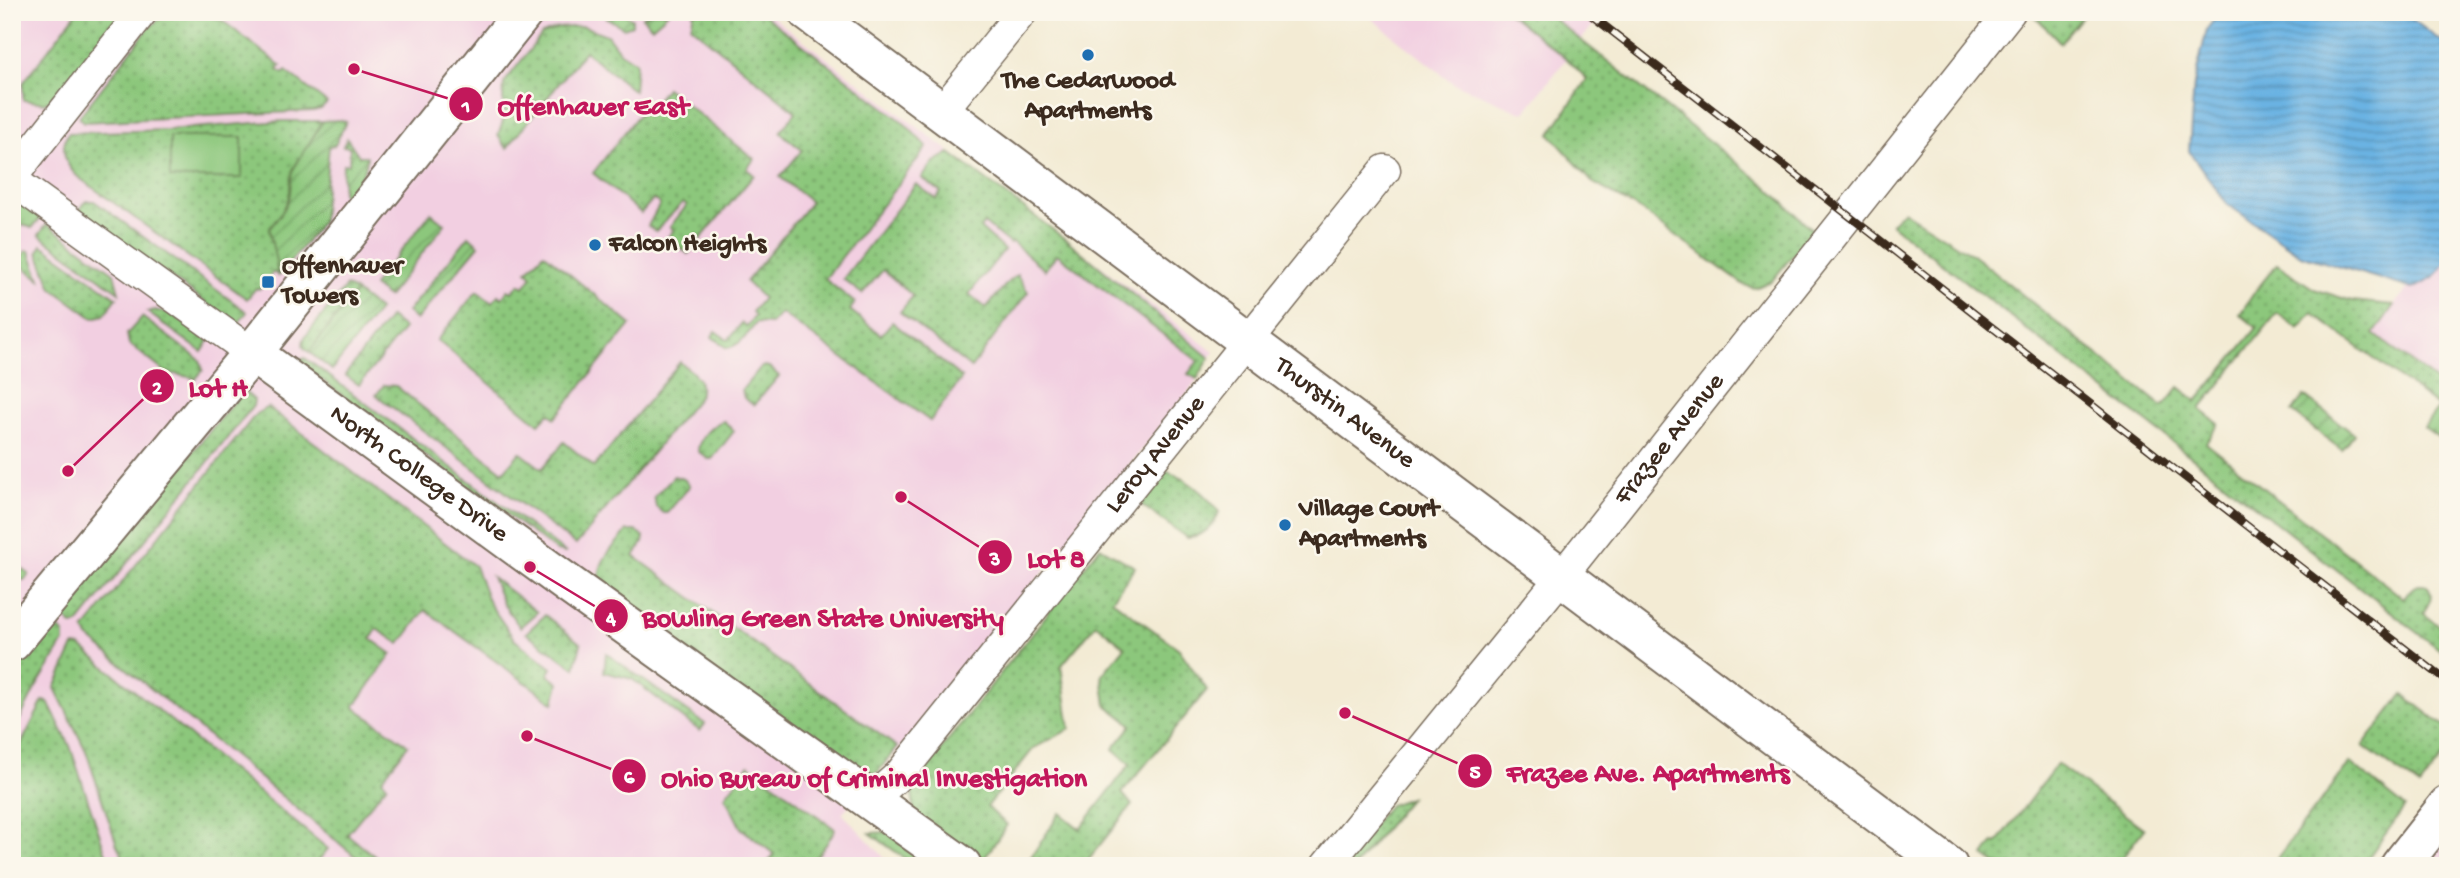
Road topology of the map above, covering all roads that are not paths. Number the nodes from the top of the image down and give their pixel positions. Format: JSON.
{"nodes":[{"id":1,"x":142,"y":12,"type":"edge"},
{"id":2,"x":524,"y":12,"type":"edge"},
{"id":3,"x":808,"y":12,"type":"edge"},
{"id":4,"x":1022,"y":12,"type":"edge"},
{"id":5,"x":2010,"y":12,"type":"edge"},
{"id":6,"x":942,"y":111,"type":"junction"},
{"id":7,"x":1385,"y":170,"type":"dead end"},
{"id":8,"x":12,"y":178,"type":"edge"},
{"id":9,"x":1247,"y":342,"type":"junction"},
{"id":10,"x":251,"y":353,"type":"junction"},
{"id":11,"x":1562,"y":576,"type":"junction"},
{"id":12,"x":12,"y":642,"type":"edge"},
{"id":13,"x":871,"y":800,"type":"junction"},
{"id":14,"x":2448,"y":805,"type":"edge"},
{"id":15,"x":962,"y":866,"type":"edge"},
{"id":16,"x":1326,"y":866,"type":"edge"},
{"id":17,"x":1948,"y":866,"type":"edge"},
{"id":18,"x":2400,"y":866,"type":"edge"}],
"edges":[{"from":1,"to":8,"type":"street"},
{"from":2,"to":10,"type":"street"},
{"from":3,"to":6,"type":"street","name":"Thurstin Avenue"},
{"from":4,"to":6,"type":"street"},
{"from":5,"to":11,"type":"street","name":"Frazee Avenue"},
{"from":6,"to":9,"type":"street","name":"Thurstin Avenue"},
{"from":7,"to":9,"type":"street","name":"Leroy Avenue"},
{"from":8,"to":10,"type":"street","name":"North College Drive"},
{"from":9,"to":11,"type":"street","name":"Thurstin Avenue"},
{"from":9,"to":13,"type":"street","name":"Leroy Avenue"},
{"from":10,"to":12,"type":"street"},
{"from":10,"to":13,"type":"street","name":"North College Drive"},
{"from":11,"to":16,"type":"street","name":"Frazee Avenue"},
{"from":11,"to":17,"type":"street","name":"Thurstin Avenue"},
{"from":13,"to":15,"type":"street","name":"North College Drive"},
{"from":14,"to":18,"type":"street"}]}
